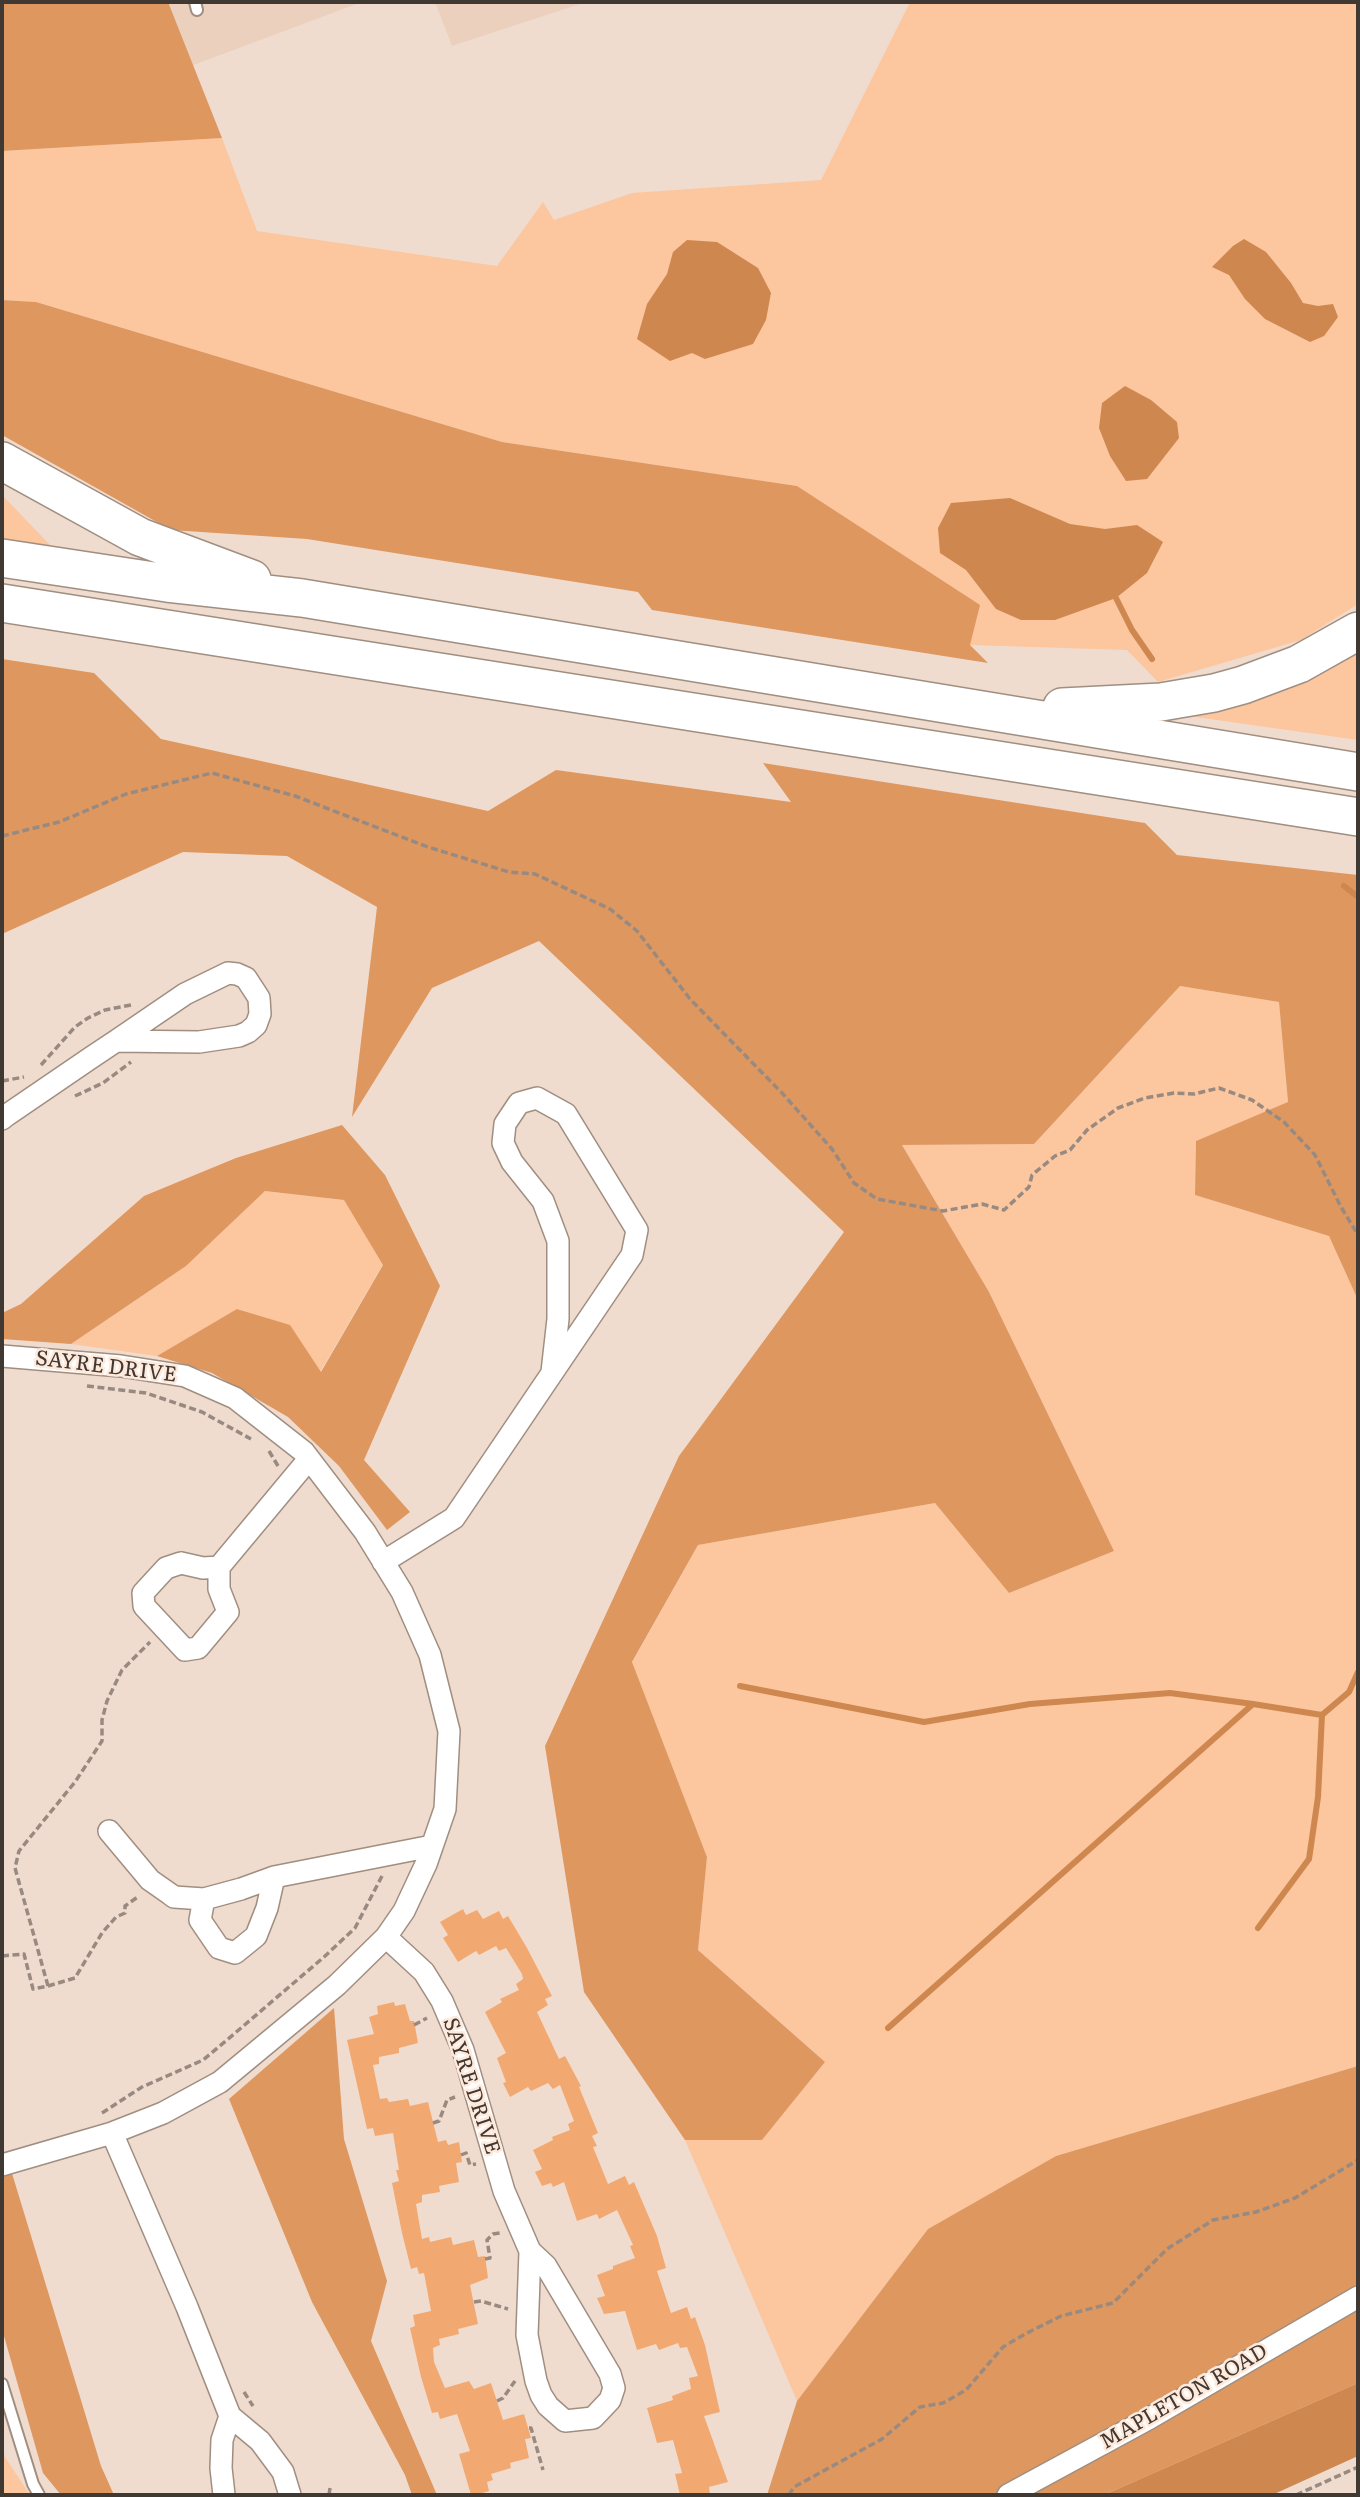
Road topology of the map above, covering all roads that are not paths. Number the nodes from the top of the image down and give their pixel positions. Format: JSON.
{"nodes":[{"id":1,"x":2,"y":461,"type":"edge"},
{"id":2,"x":2,"y":558,"type":"edge"},
{"id":3,"x":302,"y":598,"type":"junction"},
{"id":4,"x":2,"y":603,"type":"edge"},
{"id":5,"x":1358,"y":631,"type":"edge"},
{"id":6,"x":984,"y":710,"type":"junction"},
{"id":7,"x":1358,"y":772,"type":"edge"},
{"id":8,"x":1358,"y":817,"type":"edge"},
{"id":9,"x":116,"y":1041,"type":"junction"},
{"id":10,"x":2,"y":1119,"type":"edge"},
{"id":11,"x":2,"y":1356,"type":"edge"},
{"id":12,"x":552,"y":1373,"type":"junction"},
{"id":13,"x":309,"y":1459,"type":"junction"},
{"id":14,"x":383,"y":1562,"type":"junction"},
{"id":15,"x":219,"y":1567,"type":"junction"},
{"id":16,"x":109,"y":1831,"type":"dead end"},
{"id":17,"x":432,"y":1846,"type":"junction"},
{"id":18,"x":274,"y":1877,"type":"junction"},
{"id":19,"x":204,"y":1899,"type":"junction"},
{"id":20,"x":386,"y":1937,"type":"junction"},
{"id":21,"x":112,"y":2133,"type":"junction"},
{"id":22,"x":2,"y":2165,"type":"edge"},
{"id":23,"x":530,"y":2250,"type":"junction"},
{"id":24,"x":1358,"y":2297,"type":"edge"},
{"id":25,"x":2,"y":2384,"type":"edge"},
{"id":26,"x":230,"y":2416,"type":"junction"},
{"id":27,"x":39,"y":2495,"type":"edge"},
{"id":28,"x":224,"y":2495,"type":"edge"},
{"id":29,"x":290,"y":2495,"type":"edge"},
{"id":30,"x":1008,"y":2495,"type":"edge"}],
"edges":[{"from":1,"to":3,"type":"highway"},
{"from":2,"to":3,"type":"highway"},
{"from":3,"to":6,"type":"highway"},
{"from":4,"to":8,"type":"highway"},
{"from":5,"to":6,"type":"highway"},
{"from":6,"to":7,"type":"highway"},
{"from":9,"to":9,"type":"street"},
{"from":9,"to":10,"type":"street"},
{"from":11,"to":13,"type":"street","name":"SAYRE DRIVE"},
{"from":12,"to":12,"type":"street"},
{"from":12,"to":14,"type":"street"},
{"from":13,"to":14,"type":"street","name":"SAYRE DRIVE"},
{"from":13,"to":15,"type":"street"},
{"from":14,"to":17,"type":"street","name":"SAYRE DRIVE"},
{"from":15,"to":15,"type":"street"},
{"from":16,"to":19,"type":"street"},
{"from":17,"to":18,"type":"street"},
{"from":17,"to":20,"type":"street","name":"SAYRE DRIVE"},
{"from":18,"to":19,"type":"street"},
{"from":18,"to":19,"type":"street"},
{"from":20,"to":21,"type":"street","name":"SAYRE DRIVE"},
{"from":20,"to":23,"type":"street","name":"SAYRE DRIVE"},
{"from":21,"to":22,"type":"street","name":"SAYRE DRIVE"},
{"from":21,"to":26,"type":"street"},
{"from":23,"to":23,"type":"street","name":"SAYRE DRIVE"},
{"from":24,"to":30,"type":"street","name":"MAPLETON ROAD"},
{"from":25,"to":27,"type":"lane"},
{"from":26,"to":28,"type":"street"},
{"from":26,"to":29,"type":"street"}]}
